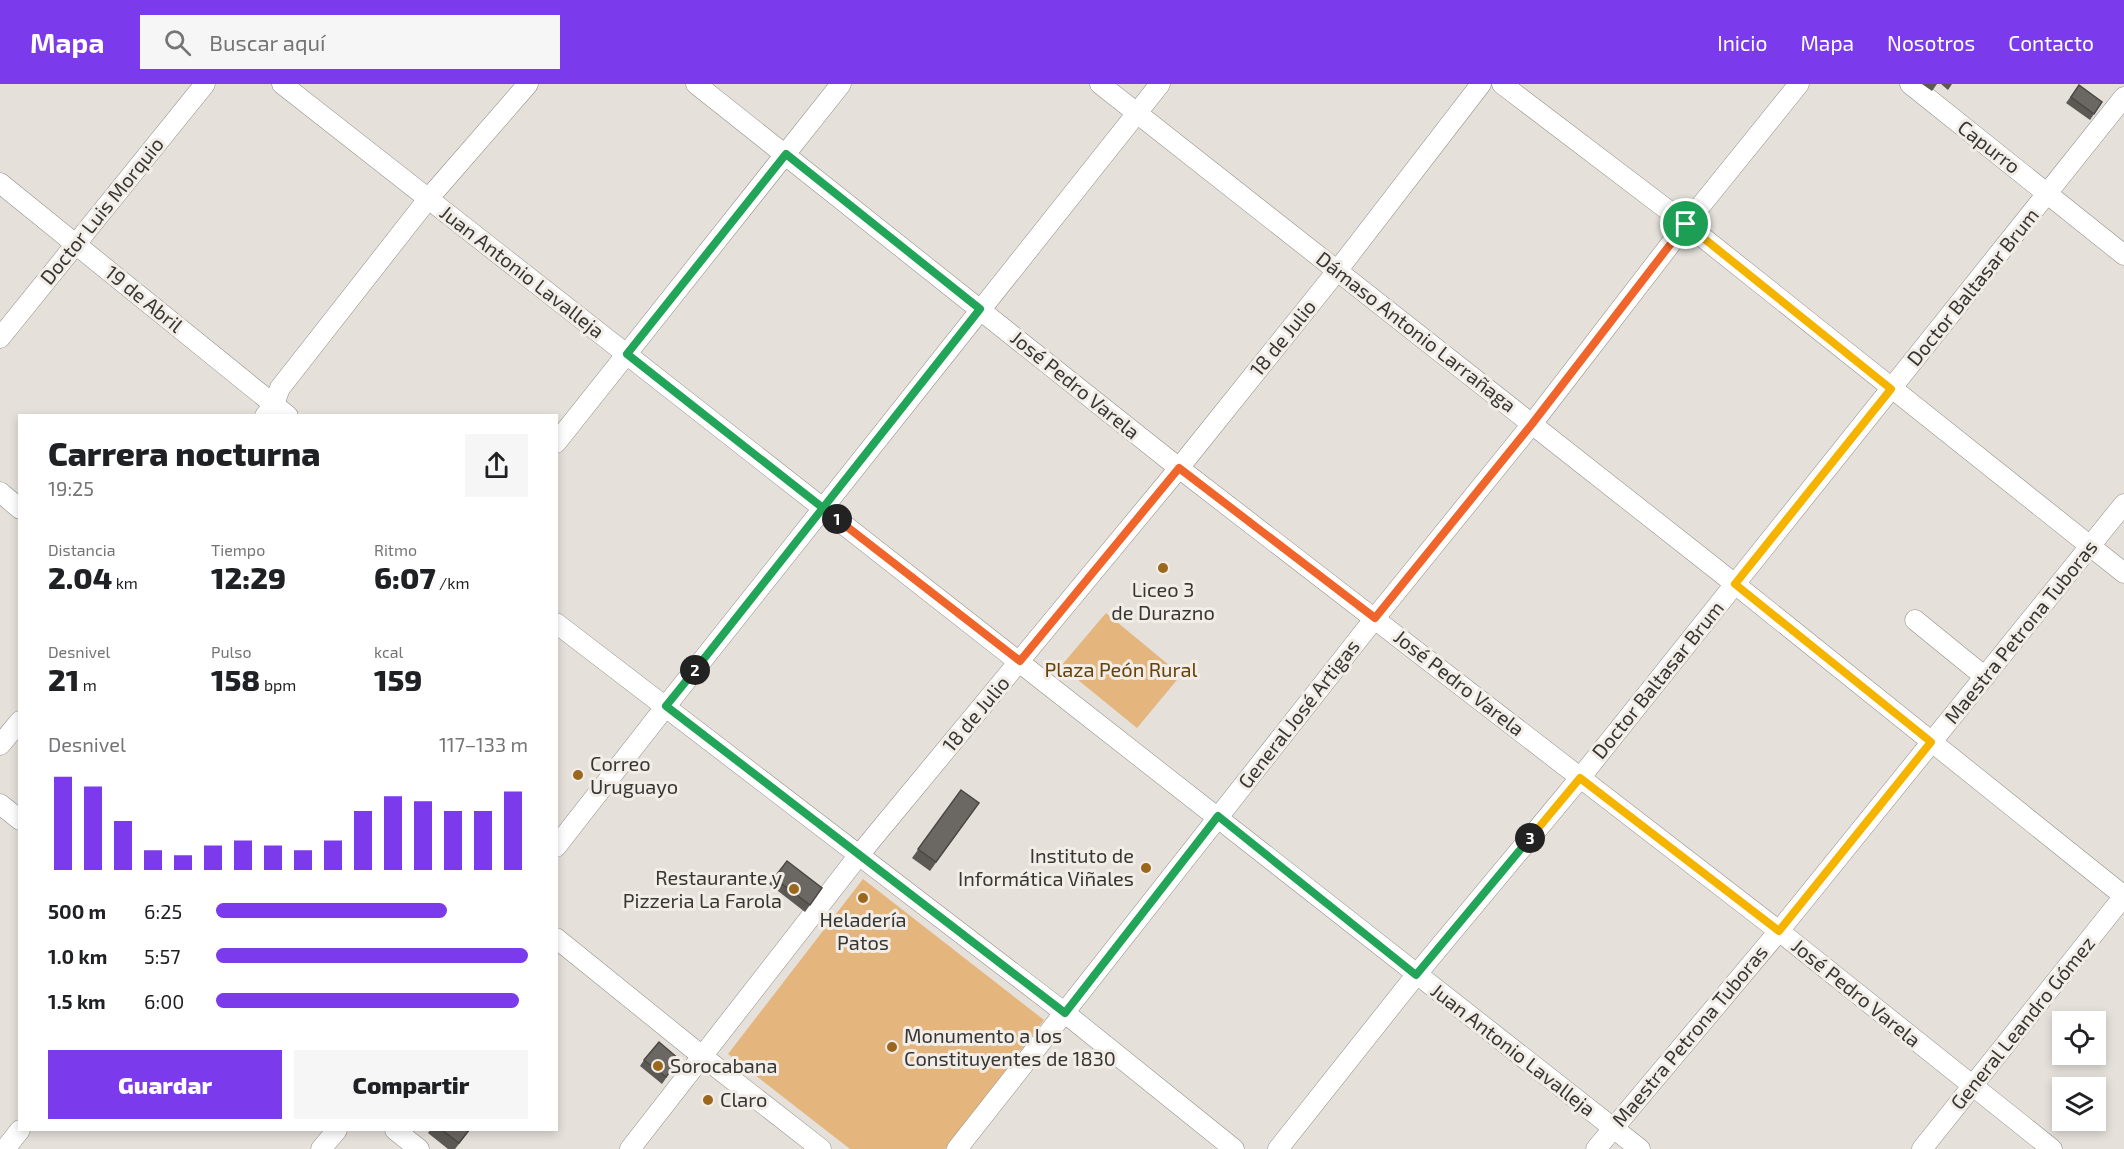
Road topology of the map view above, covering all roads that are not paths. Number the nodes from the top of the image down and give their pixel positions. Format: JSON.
{"nodes":[{"id":1,"x":205,"y":84,"type":"edge"},
{"id":2,"x":282,"y":84,"type":"edge"},
{"id":3,"x":528,"y":84,"type":"edge"},
{"id":4,"x":696,"y":84,"type":"edge"},
{"id":5,"x":841,"y":84,"type":"edge"},
{"id":6,"x":1100,"y":84,"type":"edge"},
{"id":7,"x":1160,"y":84,"type":"edge"},
{"id":8,"x":1481,"y":84,"type":"edge"},
{"id":9,"x":1502,"y":84,"type":"edge"},
{"id":10,"x":1799,"y":84,"type":"edge"},
{"id":11,"x":1910,"y":84,"type":"edge"},
{"id":12,"x":2124,"y":97,"type":"edge"},
{"id":13,"x":1138,"y":113,"type":"junction"},
{"id":14,"x":786,"y":154,"type":"junction"},
{"id":15,"x":0,"y":183,"type":"edge"},
{"id":16,"x":2047,"y":193,"type":"junction"},
{"id":17,"x":428,"y":199,"type":"junction"},
{"id":18,"x":1686,"y":224,"type":"junction"},
{"id":19,"x":75,"y":243,"type":"junction"},
{"id":20,"x":2124,"y":255,"type":"edge"},
{"id":21,"x":1337,"y":271,"type":"junction"},
{"id":22,"x":980,"y":309,"type":"junction"},
{"id":23,"x":0,"y":338,"type":"edge"},
{"id":24,"x":627,"y":354,"type":"junction"},
{"id":25,"x":1891,"y":389,"type":"junction"},
{"id":26,"x":275,"y":412,"type":"edge"},
{"id":27,"x":1532,"y":424,"type":"junction"},
{"id":28,"x":558,"y":441,"type":"edge"},
{"id":29,"x":1179,"y":468,"type":"junction"},
{"id":30,"x":0,"y":492,"type":"edge"},
{"id":31,"x":2124,"y":504,"type":"edge"},
{"id":32,"x":18,"y":507,"type":"edge"},
{"id":33,"x":824,"y":509,"type":"junction"},
{"id":34,"x":2091,"y":547,"type":"junction"},
{"id":35,"x":2124,"y":573,"type":"edge"},
{"id":36,"x":1735,"y":584,"type":"junction"},
{"id":37,"x":1375,"y":618,"type":"junction"},
{"id":38,"x":1915,"y":620,"type":"dead end"},
{"id":39,"x":558,"y":625,"type":"edge"},
{"id":40,"x":1020,"y":661,"type":"junction"},
{"id":41,"x":1985,"y":677,"type":"junction"},
{"id":42,"x":666,"y":706,"type":"junction"},
{"id":43,"x":18,"y":723,"type":"edge"},
{"id":44,"x":1931,"y":742,"type":"junction"},
{"id":45,"x":0,"y":745,"type":"edge"},
{"id":46,"x":1580,"y":778,"type":"junction"},
{"id":47,"x":0,"y":804,"type":"edge"},
{"id":48,"x":1218,"y":816,"type":"junction"},
{"id":49,"x":18,"y":818,"type":"edge"},
{"id":50,"x":558,"y":844,"type":"edge"},
{"id":51,"x":859,"y":855,"type":"junction"},
{"id":52,"x":2124,"y":896,"type":"edge"},
{"id":53,"x":1779,"y":931,"type":"junction"},
{"id":54,"x":558,"y":940,"type":"edge"},
{"id":55,"x":1416,"y":975,"type":"junction"},
{"id":56,"x":1065,"y":1013,"type":"junction"},
{"id":57,"x":702,"y":1056,"type":"junction"},
{"id":58,"x":1973,"y":1086,"type":"junction"},
{"id":59,"x":1613,"y":1128,"type":"junction"},
{"id":60,"x":336,"y":1131,"type":"edge"},
{"id":61,"x":396,"y":1131,"type":"edge"},
{"id":62,"x":321,"y":1149,"type":"edge"},
{"id":63,"x":419,"y":1149,"type":"edge"},
{"id":64,"x":630,"y":1149,"type":"edge"},
{"id":65,"x":821,"y":1149,"type":"edge"},
{"id":66,"x":957,"y":1149,"type":"edge"},
{"id":67,"x":1234,"y":1149,"type":"edge"},
{"id":68,"x":1278,"y":1149,"type":"edge"},
{"id":69,"x":1596,"y":1149,"type":"edge"},
{"id":70,"x":1640,"y":1149,"type":"edge"},
{"id":71,"x":1922,"y":1149,"type":"edge"},
{"id":72,"x":2052,"y":1149,"type":"edge"}],
"edges":[{"from":1,"to":19,"type":"street","name":"Doctor Luis Morquio"},
{"from":2,"to":17,"type":"street","name":"Juan Antonio Lavalleja"},
{"from":3,"to":17,"type":"street"},
{"from":4,"to":14,"type":"street","name":"José Pedro Varela"},
{"from":5,"to":14,"type":"street"},
{"from":6,"to":13,"type":"street","name":"Dámaso Antonio Larrañaga"},
{"from":7,"to":13,"type":"street"},
{"from":8,"to":21,"type":"street","name":"18 de Julio"},
{"from":9,"to":18,"type":"street"},
{"from":10,"to":18,"type":"street","name":"General José Artigas"},
{"from":11,"to":16,"type":"street","name":"Capurro"},
{"from":12,"to":16,"type":"street","name":"Doctor Baltasar Brum"},
{"from":13,"to":21,"type":"street","name":"Dámaso Antonio Larrañaga"},
{"from":13,"to":22,"type":"street"},
{"from":14,"to":22,"type":"street","name":"José Pedro Varela"},
{"from":14,"to":24,"type":"street"},
{"from":15,"to":19,"type":"street","name":"19 de Abril"},
{"from":16,"to":20,"type":"street","name":"Capurro"},
{"from":16,"to":25,"type":"street","name":"Doctor Baltasar Brum"},
{"from":17,"to":24,"type":"street","name":"Juan Antonio Lavalleja"},
{"from":17,"to":26,"type":"street"},
{"from":18,"to":25,"type":"street"},
{"from":18,"to":27,"type":"street","name":"General José Artigas"},
{"from":19,"to":23,"type":"street","name":"Doctor Luis Morquio"},
{"from":19,"to":26,"type":"street","name":"19 de Abril"},
{"from":21,"to":27,"type":"street","name":"Dámaso Antonio Larrañaga"},
{"from":21,"to":29,"type":"street","name":"18 de Julio"},
{"from":22,"to":29,"type":"street","name":"José Pedro Varela"},
{"from":22,"to":33,"type":"street"},
{"from":24,"to":28,"type":"street"},
{"from":24,"to":33,"type":"street","name":"Juan Antonio Lavalleja"},
{"from":25,"to":34,"type":"street"},
{"from":25,"to":36,"type":"street","name":"Doctor Baltasar Brum"},
{"from":27,"to":36,"type":"street","name":"Dámaso Antonio Larrañaga"},
{"from":27,"to":37,"type":"street","name":"General José Artigas"},
{"from":29,"to":37,"type":"street","name":"José Pedro Varela"},
{"from":29,"to":40,"type":"street","name":"18 de Julio"},
{"from":30,"to":32,"type":"street"},
{"from":31,"to":34,"type":"street","name":"Maestra Petrona Tuboras"},
{"from":33,"to":40,"type":"street","name":"Juan Antonio Lavalleja"},
{"from":33,"to":42,"type":"street"},
{"from":34,"to":35,"type":"street"},
{"from":34,"to":41,"type":"street","name":"Maestra Petrona Tuboras"},
{"from":36,"to":44,"type":"street","name":"Dámaso Antonio Larrañaga"},
{"from":36,"to":46,"type":"street","name":"Doctor Baltasar Brum"},
{"from":37,"to":46,"type":"street","name":"José Pedro Varela"},
{"from":37,"to":48,"type":"street","name":"General José Artigas"},
{"from":38,"to":41,"type":"street"},
{"from":39,"to":42,"type":"street"},
{"from":40,"to":48,"type":"street","name":"Juan Antonio Lavalleja"},
{"from":40,"to":51,"type":"street","name":"18 de Julio"},
{"from":41,"to":44,"type":"street","name":"Maestra Petrona Tuboras"},
{"from":42,"to":50,"type":"street"},
{"from":42,"to":51,"type":"street"},
{"from":43,"to":45,"type":"street"},
{"from":44,"to":52,"type":"street","name":"Dámaso Antonio Larrañaga"},
{"from":44,"to":53,"type":"street","name":"Maestra Petrona Tuboras"},
{"from":46,"to":53,"type":"street","name":"José Pedro Varela"},
{"from":46,"to":55,"type":"street","name":"Doctor Baltasar Brum"},
{"from":47,"to":49,"type":"street"},
{"from":48,"to":55,"type":"street","name":"Juan Antonio Lavalleja"},
{"from":48,"to":56,"type":"street","name":"General José Artigas"},
{"from":51,"to":56,"type":"street"},
{"from":51,"to":57,"type":"street","name":"18 de Julio"},
{"from":52,"to":58,"type":"street","name":"General Leandro Gómez"},
{"from":53,"to":58,"type":"street","name":"José Pedro Varela"},
{"from":53,"to":59,"type":"street","name":"Maestra Petrona Tuboras"},
{"from":54,"to":57,"type":"street"},
{"from":55,"to":59,"type":"street","name":"Juan Antonio Lavalleja"},
{"from":55,"to":68,"type":"street","name":"Doctor Baltasar Brum"},
{"from":56,"to":66,"type":"street","name":"General José Artigas"},
{"from":56,"to":67,"type":"street"},
{"from":57,"to":64,"type":"street","name":"18 de Julio"},
{"from":57,"to":65,"type":"street"},
{"from":58,"to":71,"type":"street","name":"General Leandro Gómez"},
{"from":58,"to":72,"type":"street","name":"José Pedro Varela"},
{"from":59,"to":69,"type":"street","name":"Maestra Petrona Tuboras"},
{"from":59,"to":70,"type":"street","name":"Juan Antonio Lavalleja"},
{"from":60,"to":62,"type":"street"},
{"from":61,"to":63,"type":"street"}]}
